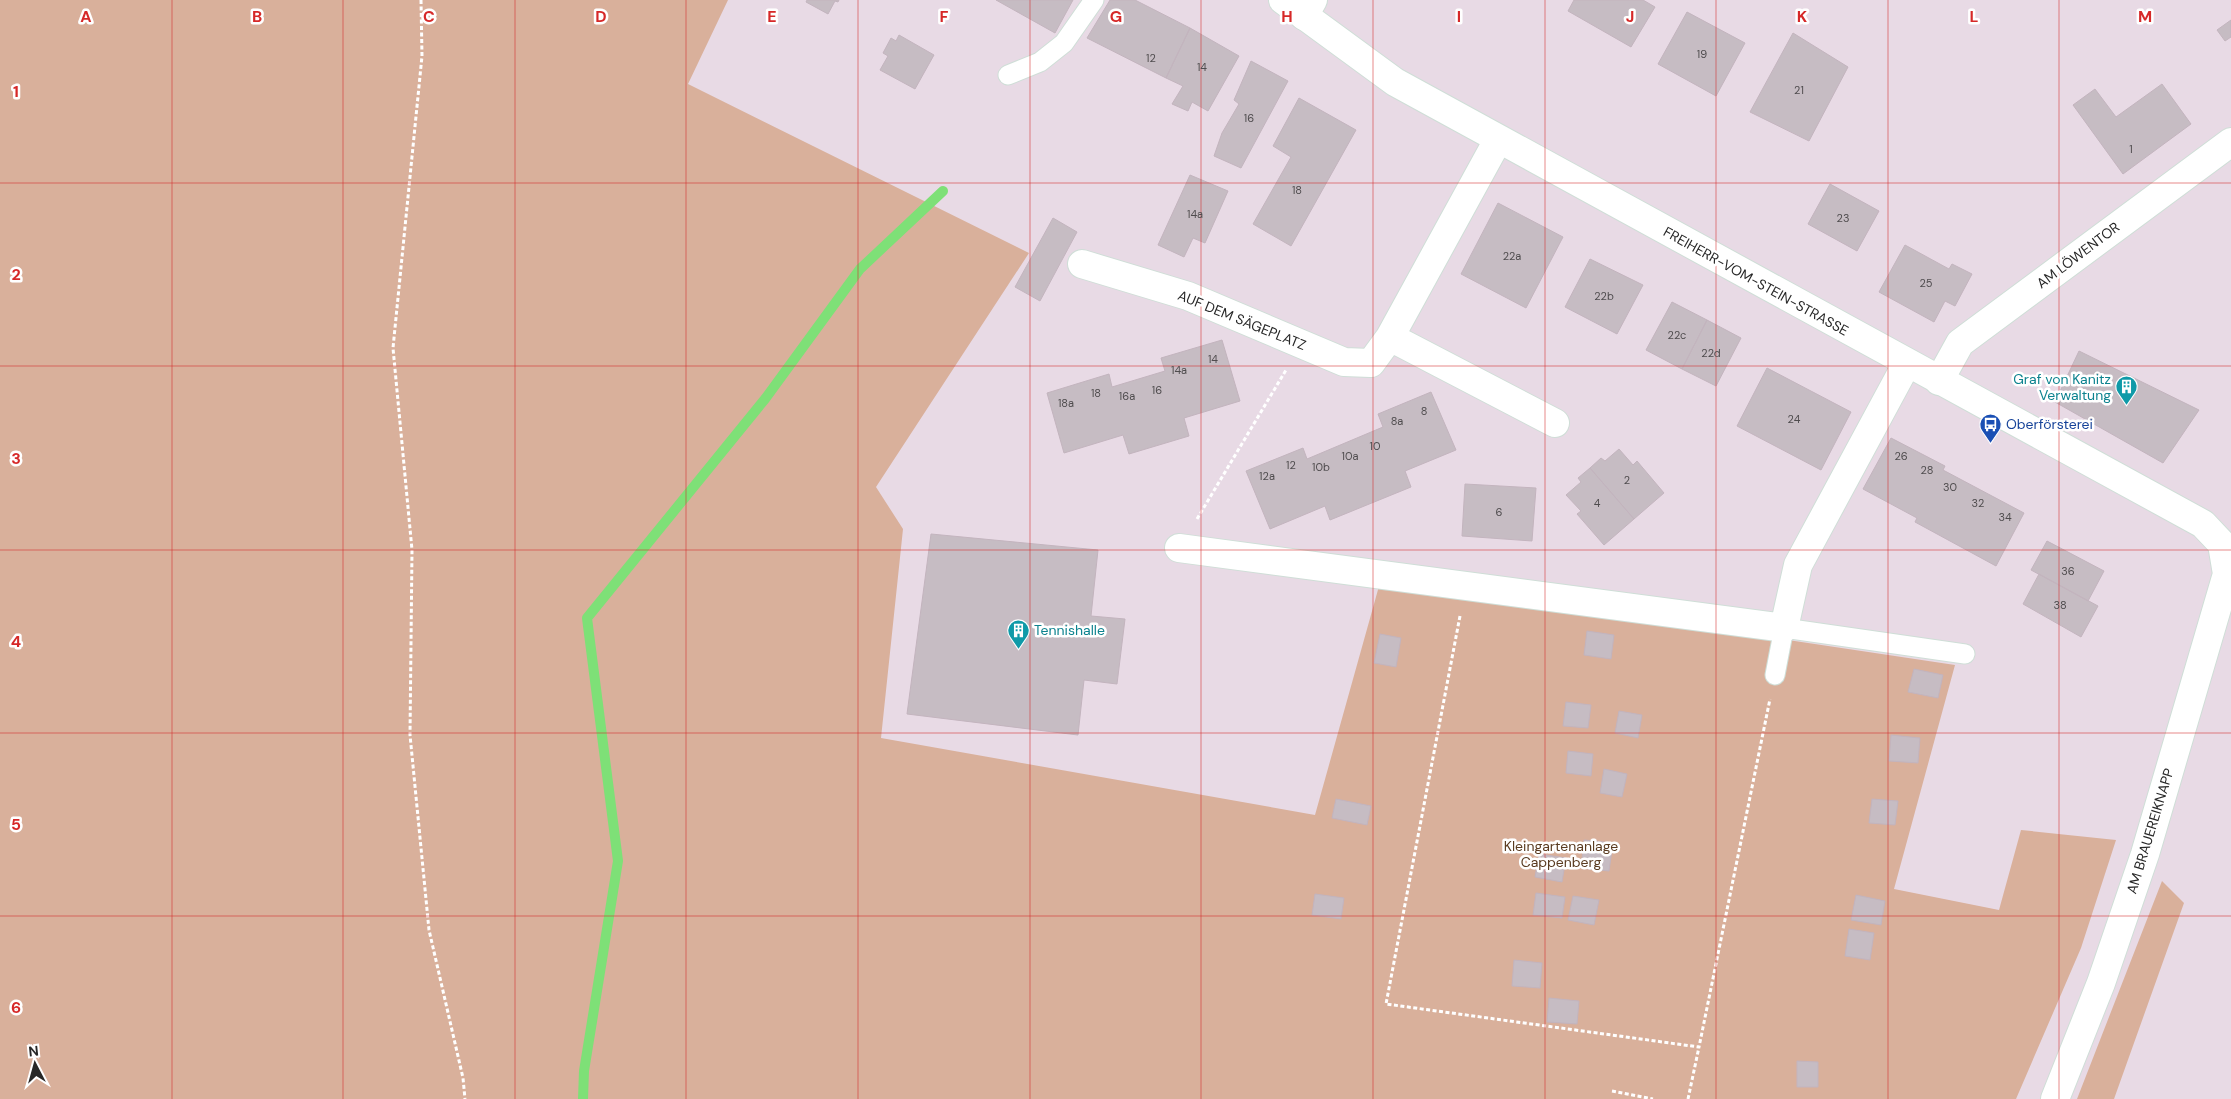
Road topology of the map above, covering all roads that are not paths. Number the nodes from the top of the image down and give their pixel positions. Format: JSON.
{"nodes":[{"id":1,"x":1094,"y":0,"type":"edge"},
{"id":2,"x":1300,"y":5,"type":"edge"},
{"id":3,"x":1008,"y":75,"type":"dead end"},
{"id":4,"x":1498,"y":140,"type":"junction"},
{"id":5,"x":2231,"y":142,"type":"edge"},
{"id":6,"x":1082,"y":264,"type":"dead end"},
{"id":7,"x":1390,"y":337,"type":"junction"},
{"id":8,"x":1907,"y":363,"type":"junction"},
{"id":9,"x":1939,"y":381,"type":"junction"},
{"id":10,"x":1555,"y":423,"type":"dead end"},
{"id":11,"x":1179,"y":548,"type":"road end"},
{"id":12,"x":2229,"y":556,"type":"edge"},
{"id":13,"x":1784,"y":628,"type":"junction"},
{"id":14,"x":1965,"y":654,"type":"dead end"},
{"id":15,"x":1776,"y":675,"type":"road end"},
{"id":16,"x":2054,"y":1099,"type":"edge"}],
"edges":[{"from":1,"to":3,"type":"lane"},
{"from":2,"to":4,"type":"street","name":"FREIHERR-VOM-STEIN-STRASSE"},
{"from":4,"to":7,"type":"street","name":"AUF DEM SÄGEPLATZ"},
{"from":4,"to":8,"type":"street","name":"FREIHERR-VOM-STEIN-STRASSE"},
{"from":5,"to":9,"type":"street","name":"AM LÖWENTOR"},
{"from":6,"to":7,"type":"street","name":"AUF DEM SÄGEPLATZ"},
{"from":7,"to":10,"type":"street"},
{"from":8,"to":9,"type":"street","name":"FREIHERR-VOM-STEIN-STRASSE"},
{"from":8,"to":13,"type":"street"},
{"from":9,"to":12,"type":"street","name":"FREIHERR-VOM-STEIN-STRASSE"},
{"from":11,"to":13,"type":"street"},
{"from":12,"to":16,"type":"street","name":"AM BRAUEREIKNAPP"},
{"from":13,"to":14,"type":"lane"},
{"from":13,"to":15,"type":"lane"}]}
